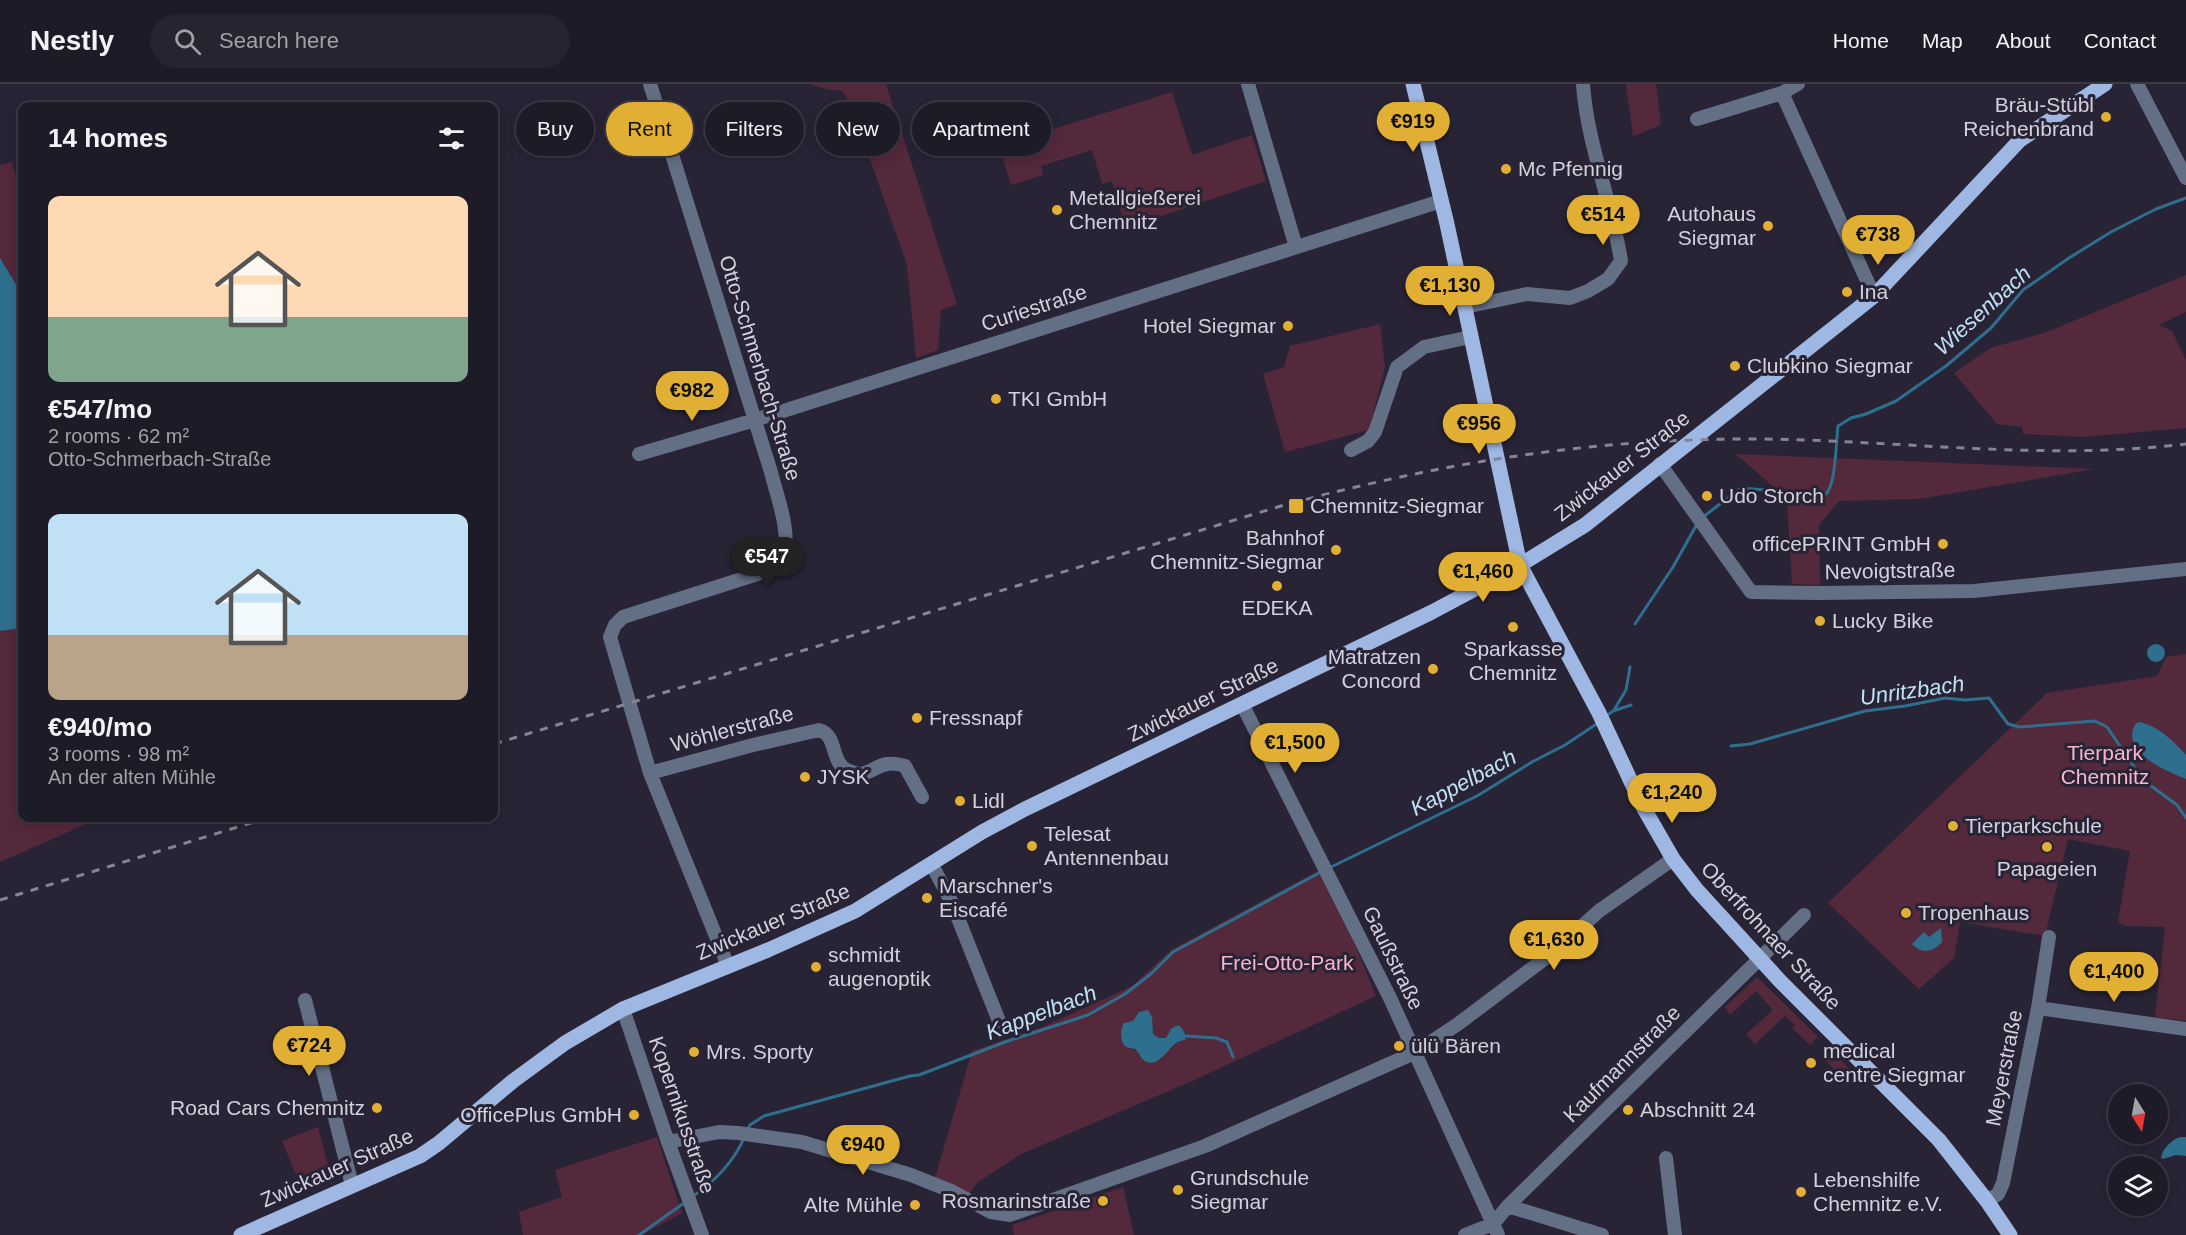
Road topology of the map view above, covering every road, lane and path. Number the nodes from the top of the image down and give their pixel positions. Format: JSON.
{"nodes":[{"id":1,"x":650,"y":84,"type":"edge"},
{"id":2,"x":1248,"y":84,"type":"edge"},
{"id":3,"x":1413,"y":84,"type":"edge"},
{"id":4,"x":1583,"y":84,"type":"edge"},
{"id":5,"x":1798,"y":84,"type":"edge"},
{"id":6,"x":2105,"y":84,"type":"edge"},
{"id":7,"x":2137,"y":84,"type":"edge"},
{"id":8,"x":1782,"y":93,"type":"junction"},
{"id":9,"x":1697,"y":119,"type":"dead end"},
{"id":10,"x":2186,"y":178,"type":"edge"},
{"id":11,"x":1441,"y":201,"type":"junction"},
{"id":12,"x":1296,"y":247,"type":"junction"},
{"id":13,"x":1874,"y":296,"type":"junction"},
{"id":14,"x":1465,"y":307,"type":"junction"},
{"id":15,"x":1470,"y":337,"type":"junction"},
{"id":16,"x":755,"y":420,"type":"junction"},
{"id":17,"x":1351,"y":450,"type":"dead end"},
{"id":18,"x":639,"y":454,"type":"dead end"},
{"id":19,"x":1660,"y":464,"type":"junction"},
{"id":20,"x":1520,"y":565,"type":"junction"},
{"id":21,"x":2186,"y":569,"type":"edge"},
{"id":22,"x":1242,"y":704,"type":"junction"},
{"id":23,"x":650,"y":773,"type":"junction"},
{"id":24,"x":922,"y":797,"type":"dead end"},
{"id":25,"x":1673,"y":859,"type":"junction"},
{"id":26,"x":932,"y":865,"type":"junction"},
{"id":27,"x":1803,"y":915,"type":"dead end"},
{"id":28,"x":2049,"y":937,"type":"dead end"},
{"id":29,"x":1760,"y":959,"type":"junction"},
{"id":30,"x":728,"y":966,"type":"junction"},
{"id":31,"x":305,"y":1000,"type":"dead end"},
{"id":32,"x":2038,"y":1008,"type":"junction"},
{"id":33,"x":623,"y":1009,"type":"junction"},
{"id":34,"x":999,"y":1021,"type":"dead end"},
{"id":35,"x":2186,"y":1029,"type":"edge"},
{"id":36,"x":1414,"y":1053,"type":"junction"},
{"id":37,"x":668,"y":1142,"type":"junction"},
{"id":38,"x":1666,"y":1158,"type":"dead end"},
{"id":39,"x":352,"y":1185,"type":"junction"},
{"id":40,"x":1987,"y":1201,"type":"junction"},
{"id":41,"x":1508,"y":1206,"type":"junction"},
{"id":42,"x":1495,"y":1229,"type":"edge"},
{"id":43,"x":242,"y":1235,"type":"edge"},
{"id":44,"x":702,"y":1235,"type":"edge"},
{"id":45,"x":1465,"y":1235,"type":"edge"},
{"id":46,"x":1602,"y":1235,"type":"edge"},
{"id":47,"x":1675,"y":1235,"type":"edge"},
{"id":48,"x":2010,"y":1235,"type":"edge"}],
"edges":[{"from":1,"to":16,"type":"street","name":"Otto-Schmerbach-Straße"},
{"from":2,"to":12,"type":"street"},
{"from":3,"to":11,"type":"main road","name":"Oberfrohnaer Straße"},
{"from":4,"to":14,"type":"street"},
{"from":5,"to":8,"type":"street"},
{"from":6,"to":13,"type":"main road","name":"Zwickauer Straße"},
{"from":7,"to":10,"type":"street"},
{"from":8,"to":9,"type":"street"},
{"from":8,"to":13,"type":"street"},
{"from":11,"to":12,"type":"street","name":"Curiestraße"},
{"from":11,"to":14,"type":"main road","name":"Oberfrohnaer Straße"},
{"from":12,"to":16,"type":"street","name":"Curiestraße"},
{"from":13,"to":19,"type":"main road","name":"Zwickauer Straße"},
{"from":14,"to":15,"type":"main road","name":"Oberfrohnaer Straße"},
{"from":15,"to":17,"type":"street"},
{"from":15,"to":20,"type":"main road","name":"Oberfrohnaer Straße"},
{"from":16,"to":18,"type":"street","name":"Curiestraße"},
{"from":16,"to":23,"type":"street","name":"Otto-Schmerbach-Straße"},
{"from":19,"to":20,"type":"main road","name":"Zwickauer Straße"},
{"from":19,"to":21,"type":"street","name":"Nevoigtstraße"},
{"from":20,"to":22,"type":"main road","name":"Zwickauer Straße"},
{"from":20,"to":25,"type":"main road","name":"Oberfrohnaer Straße"},
{"from":22,"to":26,"type":"main road","name":"Zwickauer Straße"},
{"from":22,"to":36,"type":"street","name":"Gaußstraße"},
{"from":23,"to":24,"type":"street","name":"Wöhlerstraße"},
{"from":23,"to":30,"type":"street","name":"Otto-Schmerbach-Straße"},
{"from":25,"to":29,"type":"main road","name":"Oberfrohnaer Straße"},
{"from":25,"to":36,"type":"street"},
{"from":26,"to":30,"type":"main road","name":"Zwickauer Straße"},
{"from":26,"to":34,"type":"street"},
{"from":27,"to":29,"type":"street","name":"Kaufmannstraße"},
{"from":28,"to":32,"type":"street","name":"Meyerstraße"},
{"from":29,"to":40,"type":"main road","name":"Oberfrohnaer Straße"},
{"from":29,"to":41,"type":"street","name":"Kaufmannstraße"},
{"from":30,"to":33,"type":"main road","name":"Zwickauer Straße"},
{"from":31,"to":39,"type":"street"},
{"from":32,"to":35,"type":"street"},
{"from":32,"to":40,"type":"street","name":"Meyerstraße"},
{"from":33,"to":37,"type":"street","name":"Kopernikusstraße"},
{"from":33,"to":39,"type":"main road","name":"Zwickauer Straße"},
{"from":36,"to":37,"type":"street"},
{"from":36,"to":42,"type":"street","name":"Gaußstraße"},
{"from":37,"to":44,"type":"street","name":"Kopernikusstraße"},
{"from":38,"to":47,"type":"street"},
{"from":39,"to":43,"type":"main road","name":"Zwickauer Straße"},
{"from":40,"to":48,"type":"main road","name":"Oberfrohnaer Straße"},
{"from":41,"to":42,"type":"street","name":"Kaufmannstraße"},
{"from":41,"to":46,"type":"street"},
{"from":42,"to":45,"type":"street","name":"Kaufmannstraße"}]}
